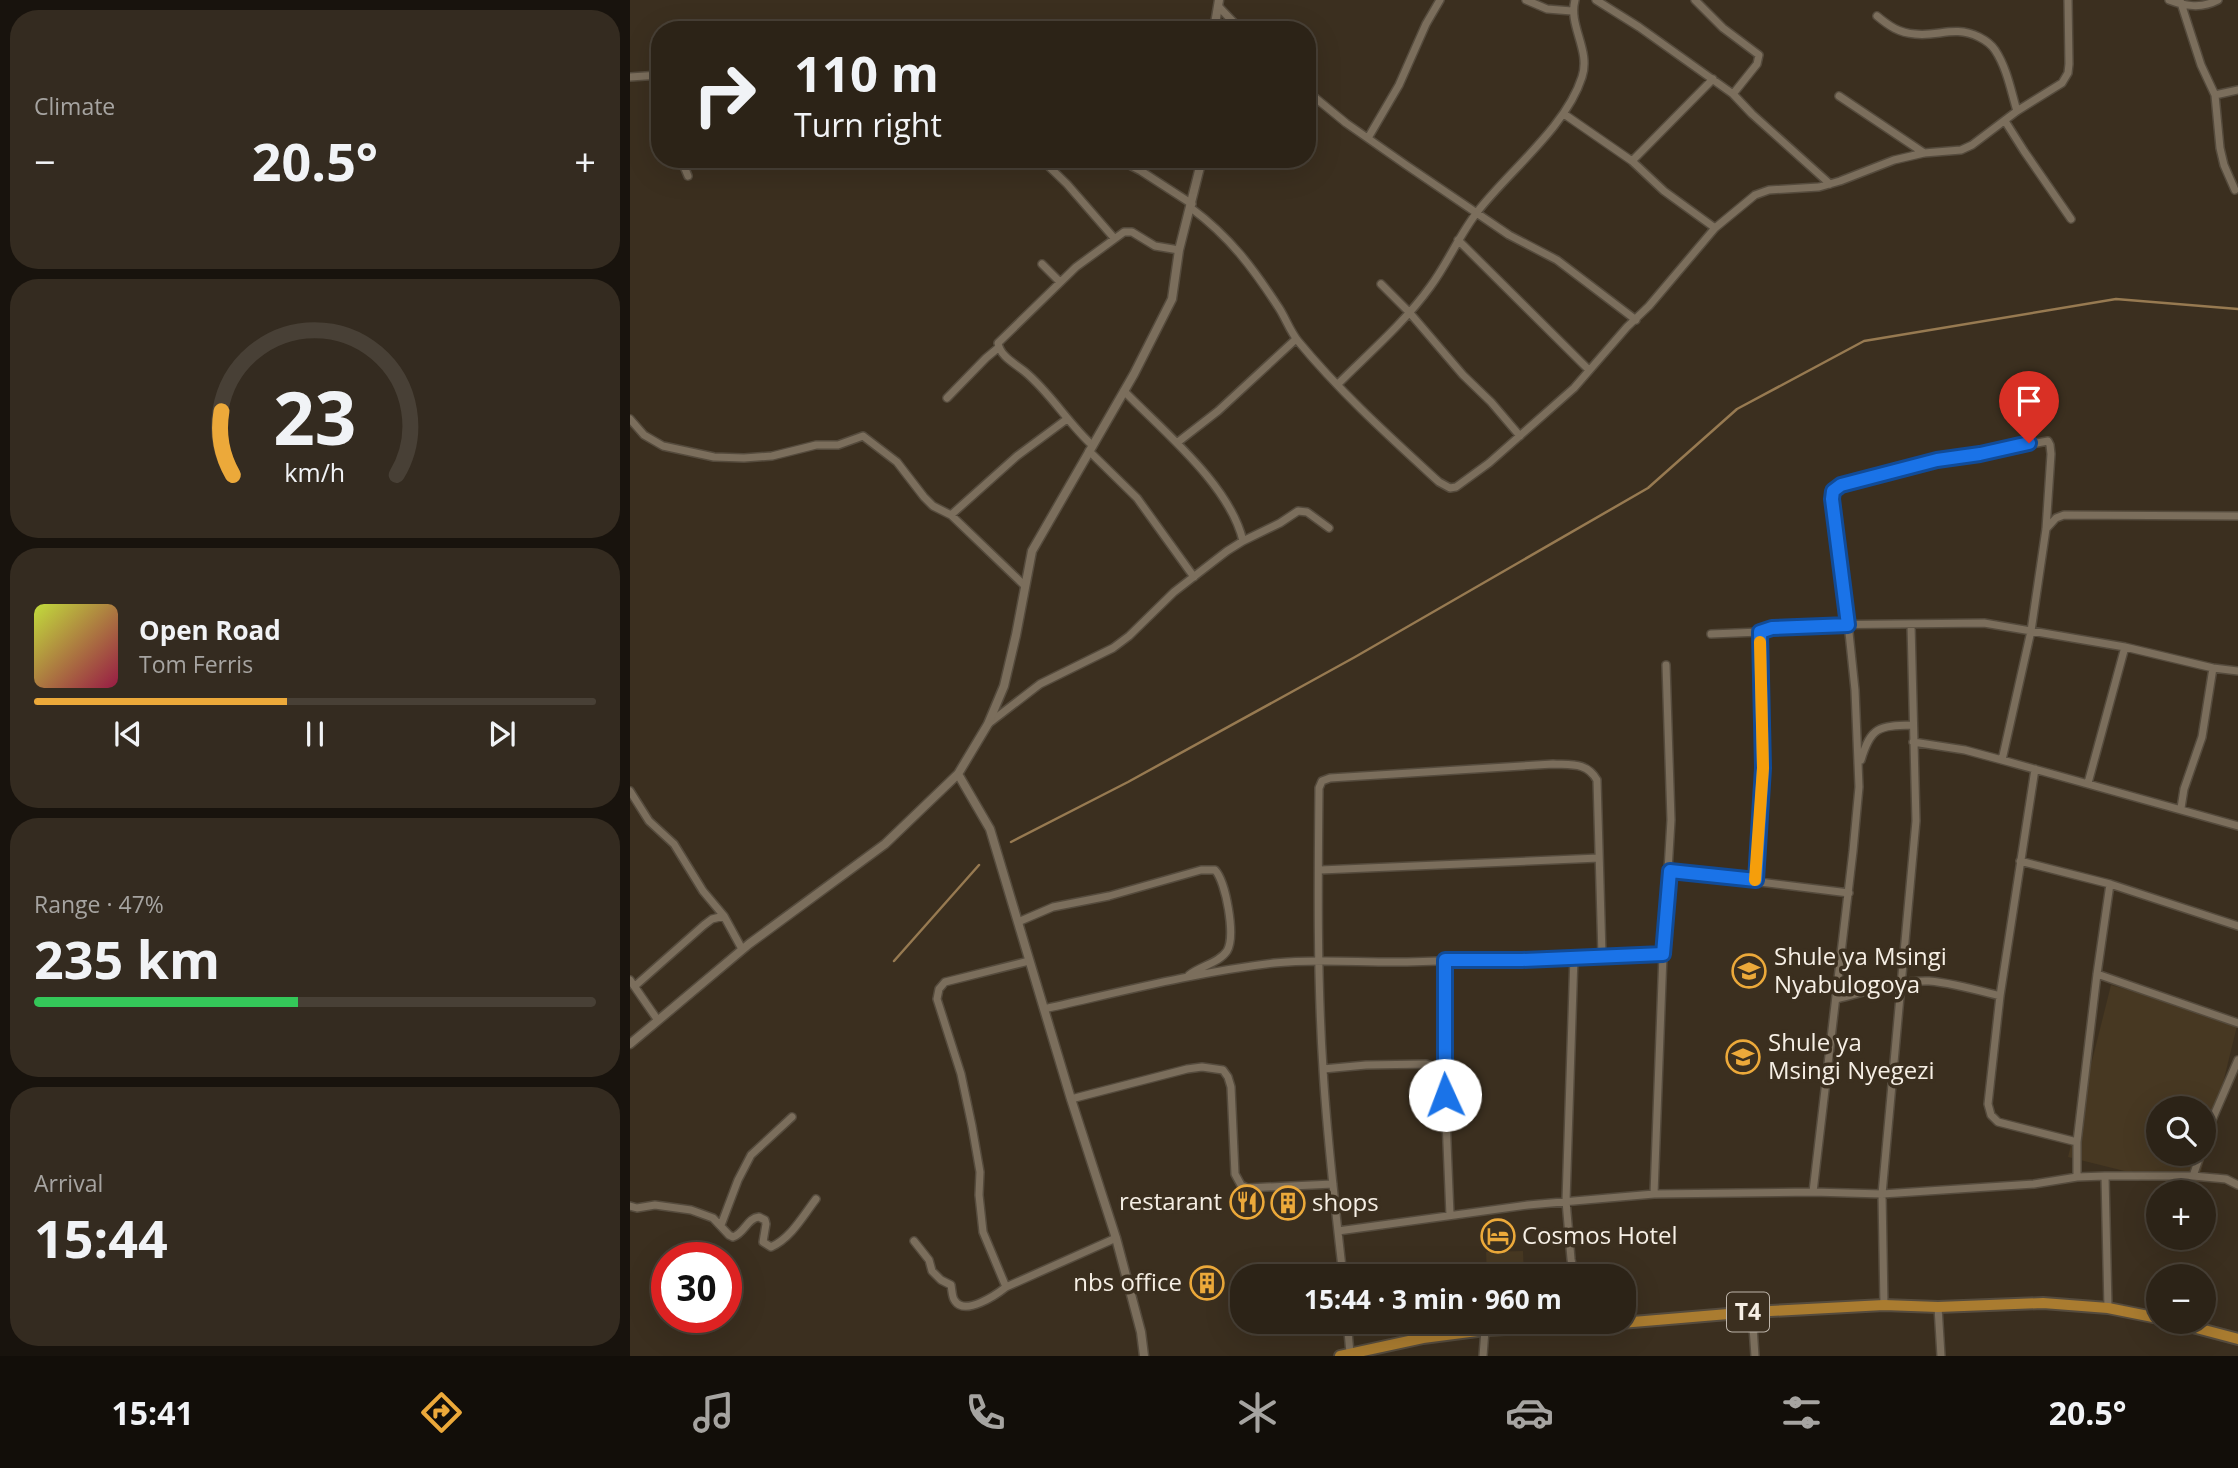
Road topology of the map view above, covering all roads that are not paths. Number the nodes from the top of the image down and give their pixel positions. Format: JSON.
{"nodes":[{"id":1,"x":1440,"y":0,"type":"edge"},
{"id":2,"x":1526,"y":0,"type":"edge"},
{"id":3,"x":1575,"y":0,"type":"edge"},
{"id":4,"x":1596,"y":0,"type":"edge"},
{"id":5,"x":1695,"y":0,"type":"edge"},
{"id":6,"x":2068,"y":0,"type":"edge"},
{"id":7,"x":2169,"y":0,"type":"edge"},
{"id":8,"x":2218,"y":0,"type":"edge"},
{"id":9,"x":2181,"y":2,"type":"edge"},
{"id":10,"x":1218,"y":3,"type":"edge"},
{"id":11,"x":1572,"y":11,"type":"junction"},
{"id":12,"x":1877,"y":16,"type":"dead end"},
{"id":13,"x":1215,"y":21,"type":"edge"},
{"id":14,"x":1233,"y":21,"type":"edge"},
{"id":15,"x":651,"y":76,"type":"edge"},
{"id":16,"x":630,"y":77,"type":"edge"},
{"id":17,"x":1713,"y":79,"type":"junction"},
{"id":18,"x":2238,"y":90,"type":"edge"},
{"id":19,"x":1733,"y":94,"type":"junction"},
{"id":20,"x":2215,"y":95,"type":"junction"},
{"id":21,"x":1839,"y":96,"type":"dead end"},
{"id":22,"x":1316,"y":98,"type":"edge"},
{"id":23,"x":2017,"y":111,"type":"junction"},
{"id":24,"x":1564,"y":114,"type":"junction"},
{"id":25,"x":2005,"y":121,"type":"junction"},
{"id":26,"x":1368,"y":138,"type":"junction"},
{"id":27,"x":1924,"y":153,"type":"junction"},
{"id":28,"x":1633,"y":161,"type":"junction"},
{"id":29,"x":685,"y":168,"type":"edge"},
{"id":30,"x":1050,"y":168,"type":"edge"},
{"id":31,"x":1135,"y":168,"type":"edge"},
{"id":32,"x":1200,"y":168,"type":"edge"},
{"id":33,"x":688,"y":176,"type":"dead end"},
{"id":34,"x":1830,"y":184,"type":"junction"},
{"id":35,"x":2235,"y":190,"type":"dead end"},
{"id":36,"x":1192,"y":206,"type":"junction"},
{"id":37,"x":1477,"y":212,"type":"junction"},
{"id":38,"x":2071,"y":219,"type":"dead end"},
{"id":39,"x":1715,"y":228,"type":"junction"},
{"id":40,"x":1114,"y":237,"type":"junction"},
{"id":41,"x":1458,"y":240,"type":"junction"},
{"id":42,"x":1180,"y":250,"type":"junction"},
{"id":43,"x":1042,"y":264,"type":"dead end"},
{"id":44,"x":1060,"y":282,"type":"junction"},
{"id":45,"x":1381,"y":284,"type":"dead end"},
{"id":46,"x":1409,"y":312,"type":"junction"},
{"id":47,"x":1636,"y":320,"type":"junction"},
{"id":48,"x":1296,"y":339,"type":"junction"},
{"id":49,"x":998,"y":348,"type":"junction"},
{"id":50,"x":1588,"y":370,"type":"junction"},
{"id":51,"x":1338,"y":384,"type":"junction"},
{"id":52,"x":1124,"y":391,"type":"junction"},
{"id":53,"x":947,"y":398,"type":"dead end"},
{"id":54,"x":630,"y":419,"type":"edge"},
{"id":55,"x":1067,"y":419,"type":"junction"},
{"id":56,"x":1520,"y":436,"type":"junction"},
{"id":57,"x":1178,"y":442,"type":"junction"},
{"id":58,"x":1090,"y":448,"type":"junction"},
{"id":59,"x":951,"y":515,"type":"junction"},
{"id":60,"x":2238,"y":516,"type":"edge"},
{"id":61,"x":1329,"y":528,"type":"dead end"},
{"id":62,"x":2046,"y":529,"type":"junction"},
{"id":63,"x":1242,"y":541,"type":"junction"},
{"id":64,"x":1194,"y":577,"type":"junction"},
{"id":65,"x":1024,"y":585,"type":"junction"},
{"id":66,"x":1848,"y":625,"type":"junction"},
{"id":67,"x":1911,"y":625,"type":"junction"},
{"id":68,"x":2031,"y":631,"type":"junction"},
{"id":69,"x":1760,"y":632,"type":"junction"},
{"id":70,"x":1711,"y":634,"type":"dead end"},
{"id":71,"x":2125,"y":647,"type":"junction"},
{"id":72,"x":1666,"y":665,"type":"dead end"},
{"id":73,"x":2213,"y":668,"type":"junction"},
{"id":74,"x":2238,"y":671,"type":"edge"},
{"id":75,"x":989,"y":724,"type":"junction"},
{"id":76,"x":1913,"y":725,"type":"junction"},
{"id":77,"x":1913,"y":741,"type":"junction"},
{"id":78,"x":2002,"y":760,"type":"junction"},
{"id":79,"x":1859,"y":765,"type":"junction"},
{"id":80,"x":2035,"y":769,"type":"junction"},
{"id":81,"x":958,"y":774,"type":"junction"},
{"id":82,"x":2088,"y":783,"type":"junction"},
{"id":83,"x":630,"y":792,"type":"edge"},
{"id":84,"x":2181,"y":808,"type":"junction"},
{"id":85,"x":2238,"y":826,"type":"edge"},
{"id":86,"x":1599,"y":858,"type":"junction"},
{"id":87,"x":2020,"y":862,"type":"junction"},
{"id":88,"x":1320,"y":870,"type":"junction"},
{"id":89,"x":1670,"y":871,"type":"junction"},
{"id":90,"x":1756,"y":880,"type":"junction"},
{"id":91,"x":2110,"y":884,"type":"junction"},
{"id":92,"x":1849,"y":893,"type":"junction"},
{"id":93,"x":724,"y":916,"type":"junction"},
{"id":94,"x":1018,"y":922,"type":"junction"},
{"id":95,"x":2238,"y":926,"type":"edge"},
{"id":96,"x":743,"y":949,"type":"junction"},
{"id":97,"x":1663,"y":954,"type":"junction"},
{"id":98,"x":1574,"y":956,"type":"junction"},
{"id":99,"x":1602,"y":956,"type":"junction"},
{"id":100,"x":1445,"y":960,"type":"junction"},
{"id":101,"x":1029,"y":961,"type":"junction"},
{"id":102,"x":1320,"y":961,"type":"junction"},
{"id":103,"x":2097,"y":974,"type":"junction"},
{"id":104,"x":1186,"y":978,"type":"junction"},
{"id":105,"x":632,"y":983,"type":"edge"},
{"id":106,"x":1903,"y":983,"type":"junction"},
{"id":107,"x":2000,"y":996,"type":"junction"},
{"id":108,"x":1836,"y":999,"type":"junction"},
{"id":109,"x":1044,"y":1009,"type":"junction"},
{"id":110,"x":657,"y":1019,"type":"junction"},
{"id":111,"x":2238,"y":1023,"type":"edge"},
{"id":112,"x":630,"y":1044,"type":"edge"},
{"id":113,"x":2238,"y":1060,"type":"edge"},
{"id":114,"x":1323,"y":1069,"type":"junction"},
{"id":115,"x":1444,"y":1071,"type":"junction"},
{"id":116,"x":1071,"y":1099,"type":"junction"},
{"id":117,"x":2216,"y":1115,"type":"edge"},
{"id":118,"x":792,"y":1118,"type":"dead end"},
{"id":119,"x":2077,"y":1142,"type":"junction"},
{"id":120,"x":2196,"y":1166,"type":"edge"},
{"id":121,"x":2105,"y":1176,"type":"junction"},
{"id":122,"x":2193,"y":1176,"type":"junction"},
{"id":123,"x":2077,"y":1177,"type":"junction"},
{"id":124,"x":1332,"y":1184,"type":"junction"},
{"id":125,"x":2238,"y":1185,"type":"edge"},
{"id":126,"x":1813,"y":1192,"type":"junction"},
{"id":127,"x":1654,"y":1194,"type":"junction"},
{"id":128,"x":1882,"y":1194,"type":"junction"},
{"id":129,"x":816,"y":1199,"type":"dead end"},
{"id":130,"x":1566,"y":1201,"type":"junction"},
{"id":131,"x":630,"y":1206,"type":"edge"},
{"id":132,"x":1450,"y":1215,"type":"junction"},
{"id":133,"x":721,"y":1226,"type":"junction"},
{"id":134,"x":1338,"y":1231,"type":"junction"},
{"id":135,"x":1116,"y":1238,"type":"junction"},
{"id":136,"x":914,"y":1241,"type":"dead end"},
{"id":137,"x":1342,"y":1264,"type":"edge"},
{"id":138,"x":1572,"y":1264,"type":"edge"},
{"id":139,"x":1006,"y":1287,"type":"junction"},
{"id":140,"x":1884,"y":1305,"type":"junction"},
{"id":141,"x":1938,"y":1307,"type":"junction"},
{"id":142,"x":2108,"y":1308,"type":"junction"},
{"id":143,"x":1752,"y":1312,"type":"junction"},
{"id":144,"x":2146,"y":1316,"type":"edge"},
{"id":145,"x":1636,"y":1321,"type":"edge"},
{"id":146,"x":2216,"y":1333,"type":"edge"},
{"id":147,"x":1346,"y":1334,"type":"edge"},
{"id":148,"x":1454,"y":1334,"type":"edge"},
{"id":149,"x":1485,"y":1334,"type":"edge"},
{"id":150,"x":2238,"y":1339,"type":"edge"},
{"id":151,"x":1345,"y":1354,"type":"edge"},
{"id":152,"x":1144,"y":1356,"type":"edge"},
{"id":153,"x":1483,"y":1356,"type":"edge"},
{"id":154,"x":1755,"y":1356,"type":"edge"},
{"id":155,"x":1941,"y":1356,"type":"edge"}],
"edges":[{"from":1,"to":26,"type":"street"},
{"from":2,"to":11,"type":"street"},
{"from":3,"to":11,"type":"street"},
{"from":4,"to":17,"type":"street"},
{"from":5,"to":19,"type":"street"},
{"from":6,"to":23,"type":"street"},
{"from":7,"to":9,"type":"street"},
{"from":8,"to":9,"type":"street"},
{"from":9,"to":20,"type":"street"},
{"from":10,"to":13,"type":"street"},
{"from":10,"to":14,"type":"street"},
{"from":11,"to":24,"type":"street"},
{"from":12,"to":23,"type":"street"},
{"from":15,"to":16,"type":"street"},
{"from":17,"to":19,"type":"street"},
{"from":17,"to":28,"type":"street"},
{"from":18,"to":20,"type":"street"},
{"from":19,"to":34,"type":"street"},
{"from":20,"to":35,"type":"street"},
{"from":21,"to":27,"type":"street"},
{"from":22,"to":26,"type":"street"},
{"from":23,"to":25,"type":"street"},
{"from":24,"to":28,"type":"street"},
{"from":24,"to":37,"type":"street"},
{"from":25,"to":27,"type":"street"},
{"from":25,"to":38,"type":"street"},
{"from":26,"to":37,"type":"street"},
{"from":27,"to":34,"type":"street"},
{"from":28,"to":39,"type":"street"},
{"from":29,"to":33,"type":"street"},
{"from":30,"to":40,"type":"street"},
{"from":31,"to":36,"type":"street"},
{"from":32,"to":36,"type":"street"},
{"from":34,"to":39,"type":"street"},
{"from":36,"to":42,"type":"street"},
{"from":36,"to":48,"type":"street"},
{"from":37,"to":41,"type":"street"},
{"from":37,"to":47,"type":"street"},
{"from":39,"to":47,"type":"street"},
{"from":40,"to":42,"type":"street"},
{"from":40,"to":44,"type":"street"},
{"from":41,"to":46,"type":"street"},
{"from":41,"to":50,"type":"street"},
{"from":42,"to":52,"type":"street"},
{"from":43,"to":44,"type":"street"},
{"from":44,"to":49,"type":"street"},
{"from":45,"to":46,"type":"street"},
{"from":46,"to":51,"type":"street"},
{"from":46,"to":56,"type":"street"},
{"from":47,"to":50,"type":"street"},
{"from":48,"to":51,"type":"street"},
{"from":48,"to":57,"type":"street"},
{"from":49,"to":53,"type":"street"},
{"from":49,"to":55,"type":"street"},
{"from":50,"to":56,"type":"street"},
{"from":51,"to":56,"type":"street"},
{"from":52,"to":57,"type":"street"},
{"from":52,"to":58,"type":"street"},
{"from":54,"to":59,"type":"street"},
{"from":55,"to":58,"type":"street"},
{"from":55,"to":59,"type":"street"},
{"from":57,"to":63,"type":"street"},
{"from":58,"to":64,"type":"street"},
{"from":58,"to":65,"type":"street"},
{"from":59,"to":65,"type":"street"},
{"from":60,"to":62,"type":"street"},
{"from":61,"to":63,"type":"street"},
{"from":62,"to":66,"type":"street"},
{"from":62,"to":68,"type":"street"},
{"from":63,"to":64,"type":"street"},
{"from":64,"to":75,"type":"street"},
{"from":65,"to":75,"type":"street"},
{"from":66,"to":67,"type":"street"},
{"from":66,"to":69,"type":"street"},
{"from":66,"to":79,"type":"street"},
{"from":67,"to":68,"type":"street"},
{"from":67,"to":76,"type":"street"},
{"from":68,"to":71,"type":"street"},
{"from":68,"to":78,"type":"street"},
{"from":69,"to":70,"type":"street"},
{"from":69,"to":90,"type":"street"},
{"from":71,"to":73,"type":"street"},
{"from":71,"to":82,"type":"street"},
{"from":72,"to":89,"type":"street"},
{"from":73,"to":74,"type":"street"},
{"from":73,"to":84,"type":"street"},
{"from":75,"to":81,"type":"street"},
{"from":76,"to":77,"type":"street"},
{"from":76,"to":79,"type":"street"},
{"from":77,"to":78,"type":"street"},
{"from":77,"to":106,"type":"street"},
{"from":78,"to":80,"type":"street"},
{"from":79,"to":92,"type":"street"},
{"from":80,"to":82,"type":"street"},
{"from":80,"to":87,"type":"street"},
{"from":81,"to":94,"type":"street"},
{"from":81,"to":96,"type":"street"},
{"from":82,"to":84,"type":"street"},
{"from":83,"to":93,"type":"street"},
{"from":84,"to":85,"type":"street"},
{"from":86,"to":88,"type":"street"},
{"from":86,"to":88,"type":"street"},
{"from":86,"to":99,"type":"street"},
{"from":87,"to":91,"type":"street"},
{"from":87,"to":107,"type":"street"},
{"from":88,"to":102,"type":"street"},
{"from":89,"to":90,"type":"street"},
{"from":89,"to":97,"type":"street"},
{"from":90,"to":92,"type":"street"},
{"from":91,"to":95,"type":"street"},
{"from":91,"to":103,"type":"street"},
{"from":92,"to":108,"type":"street"},
{"from":93,"to":96,"type":"street"},
{"from":93,"to":105,"type":"street"},
{"from":94,"to":101,"type":"street"},
{"from":94,"to":104,"type":"street"},
{"from":96,"to":110,"type":"street"},
{"from":97,"to":99,"type":"street"},
{"from":97,"to":127,"type":"street"},
{"from":98,"to":99,"type":"street"},
{"from":98,"to":100,"type":"street"},
{"from":98,"to":130,"type":"street"},
{"from":100,"to":102,"type":"street"},
{"from":100,"to":115,"type":"street"},
{"from":101,"to":109,"type":"street"},
{"from":101,"to":139,"type":"street"},
{"from":102,"to":104,"type":"street"},
{"from":102,"to":114,"type":"street"},
{"from":103,"to":111,"type":"street"},
{"from":103,"to":119,"type":"street"},
{"from":104,"to":109,"type":"street"},
{"from":105,"to":110,"type":"street"},
{"from":106,"to":107,"type":"street"},
{"from":106,"to":108,"type":"street"},
{"from":106,"to":128,"type":"street"},
{"from":107,"to":119,"type":"street"},
{"from":108,"to":126,"type":"street"},
{"from":109,"to":116,"type":"street"},
{"from":110,"to":112,"type":"street"},
{"from":113,"to":117,"type":"street"},
{"from":114,"to":115,"type":"street"},
{"from":114,"to":124,"type":"street"},
{"from":115,"to":132,"type":"street"},
{"from":116,"to":124,"type":"street"},
{"from":116,"to":135,"type":"street"},
{"from":118,"to":133,"type":"street"},
{"from":119,"to":123,"type":"street"},
{"from":120,"to":122,"type":"street"},
{"from":121,"to":122,"type":"street"},
{"from":121,"to":123,"type":"street"},
{"from":121,"to":142,"type":"street"},
{"from":122,"to":125,"type":"street"},
{"from":123,"to":128,"type":"street"},
{"from":124,"to":134,"type":"street"},
{"from":126,"to":127,"type":"street"},
{"from":126,"to":128,"type":"street"},
{"from":127,"to":130,"type":"street"},
{"from":128,"to":140,"type":"street"},
{"from":129,"to":133,"type":"street"},
{"from":130,"to":132,"type":"street"},
{"from":130,"to":138,"type":"street"},
{"from":131,"to":133,"type":"street"},
{"from":132,"to":134,"type":"street"},
{"from":134,"to":137,"type":"street"},
{"from":135,"to":139,"type":"street"},
{"from":135,"to":152,"type":"street"},
{"from":136,"to":139,"type":"street"},
{"from":140,"to":141,"type":"highway","number":"T4"},
{"from":140,"to":143,"type":"highway","number":"T4"},
{"from":141,"to":142,"type":"highway","number":"T4"},
{"from":141,"to":155,"type":"street"},
{"from":142,"to":144,"type":"highway","number":"T4"},
{"from":143,"to":145,"type":"highway","number":"T4"},
{"from":143,"to":154,"type":"street"},
{"from":146,"to":150,"type":"highway"},
{"from":147,"to":151,"type":"street"},
{"from":148,"to":151,"type":"highway","number":"T4"},
{"from":149,"to":153,"type":"street"}]}
